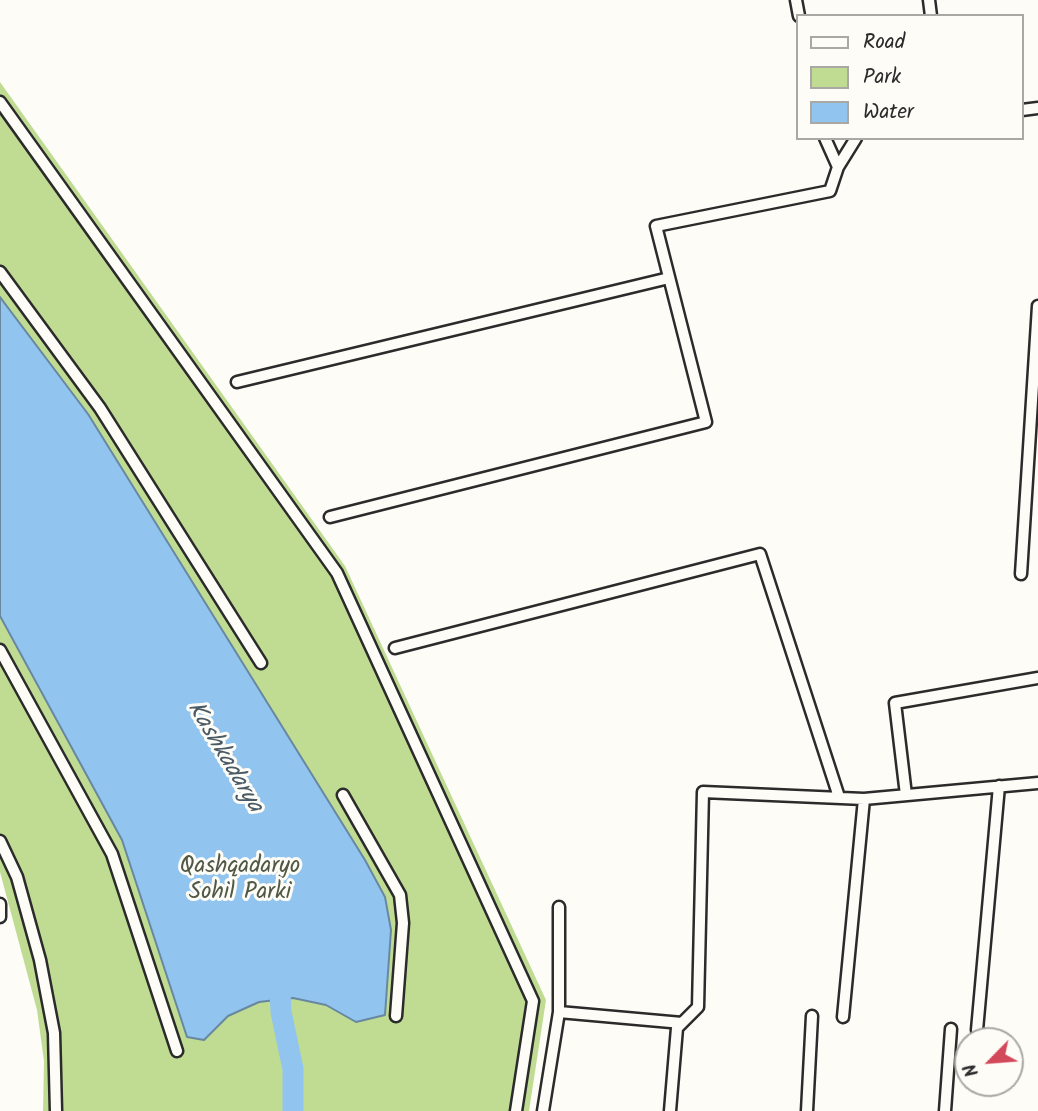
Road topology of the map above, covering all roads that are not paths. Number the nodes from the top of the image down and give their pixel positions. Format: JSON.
{"nodes":[{"id":1,"x":0,"y":102,"type":"edge"},
{"id":2,"x":826,"y":140,"type":"edge"},
{"id":3,"x":855,"y":140,"type":"edge"},
{"id":4,"x":838,"y":167,"type":"junction"},
{"id":5,"x":0,"y":272,"type":"edge"},
{"id":6,"x":670,"y":278,"type":"junction"},
{"id":7,"x":1038,"y":306,"type":"edge"},
{"id":8,"x":1038,"y":319,"type":"edge"},
{"id":9,"x":237,"y":382,"type":"dead end"},
{"id":10,"x":330,"y":517,"type":"dead end"},
{"id":11,"x":1021,"y":574,"type":"dead end"},
{"id":12,"x":395,"y":648,"type":"dead end"},
{"id":13,"x":0,"y":650,"type":"edge"},
{"id":14,"x":261,"y":663,"type":"dead end"},
{"id":15,"x":1038,"y":678,"type":"edge"},
{"id":16,"x":1038,"y":783,"type":"edge"},
{"id":17,"x":999,"y":786,"type":"junction"},
{"id":18,"x":343,"y":795,"type":"dead end"},
{"id":19,"x":905,"y":795,"type":"junction"},
{"id":20,"x":839,"y":797,"type":"junction"},
{"id":21,"x":864,"y":799,"type":"junction"},
{"id":22,"x":0,"y":841,"type":"edge"},
{"id":23,"x":0,"y":904,"type":"edge"},
{"id":24,"x":559,"y":907,"type":"dead end"},
{"id":25,"x":0,"y":917,"type":"edge"},
{"id":26,"x":559,"y":1012,"type":"junction"},
{"id":27,"x":396,"y":1016,"type":"dead end"},
{"id":28,"x":813,"y":1016,"type":"dead end"},
{"id":29,"x":843,"y":1017,"type":"dead end"},
{"id":30,"x":682,"y":1023,"type":"junction"},
{"id":31,"x":977,"y":1027,"type":"edge"},
{"id":32,"x":951,"y":1029,"type":"dead end"},
{"id":33,"x":177,"y":1051,"type":"dead end"},
{"id":34,"x":56,"y":1111,"type":"edge"},
{"id":35,"x":516,"y":1111,"type":"edge"},
{"id":36,"x":543,"y":1111,"type":"edge"},
{"id":37,"x":670,"y":1111,"type":"edge"},
{"id":38,"x":807,"y":1111,"type":"edge"},
{"id":39,"x":945,"y":1111,"type":"edge"}],
"edges":[{"from":1,"to":35,"type":"street"},
{"from":2,"to":4,"type":"street"},
{"from":3,"to":4,"type":"street"},
{"from":4,"to":6,"type":"street"},
{"from":5,"to":14,"type":"street"},
{"from":6,"to":9,"type":"street"},
{"from":6,"to":10,"type":"street"},
{"from":7,"to":8,"type":"street"},
{"from":8,"to":11,"type":"street"},
{"from":12,"to":20,"type":"street"},
{"from":13,"to":33,"type":"street"},
{"from":15,"to":19,"type":"street"},
{"from":16,"to":17,"type":"street"},
{"from":17,"to":19,"type":"street"},
{"from":17,"to":31,"type":"street"},
{"from":18,"to":27,"type":"street"},
{"from":19,"to":21,"type":"street"},
{"from":20,"to":21,"type":"street"},
{"from":20,"to":30,"type":"street"},
{"from":21,"to":29,"type":"street"},
{"from":22,"to":34,"type":"street"},
{"from":23,"to":25,"type":"street"},
{"from":24,"to":26,"type":"street"},
{"from":26,"to":30,"type":"street"},
{"from":26,"to":36,"type":"street"},
{"from":28,"to":38,"type":"street"},
{"from":30,"to":37,"type":"street"},
{"from":32,"to":39,"type":"street"}]}
